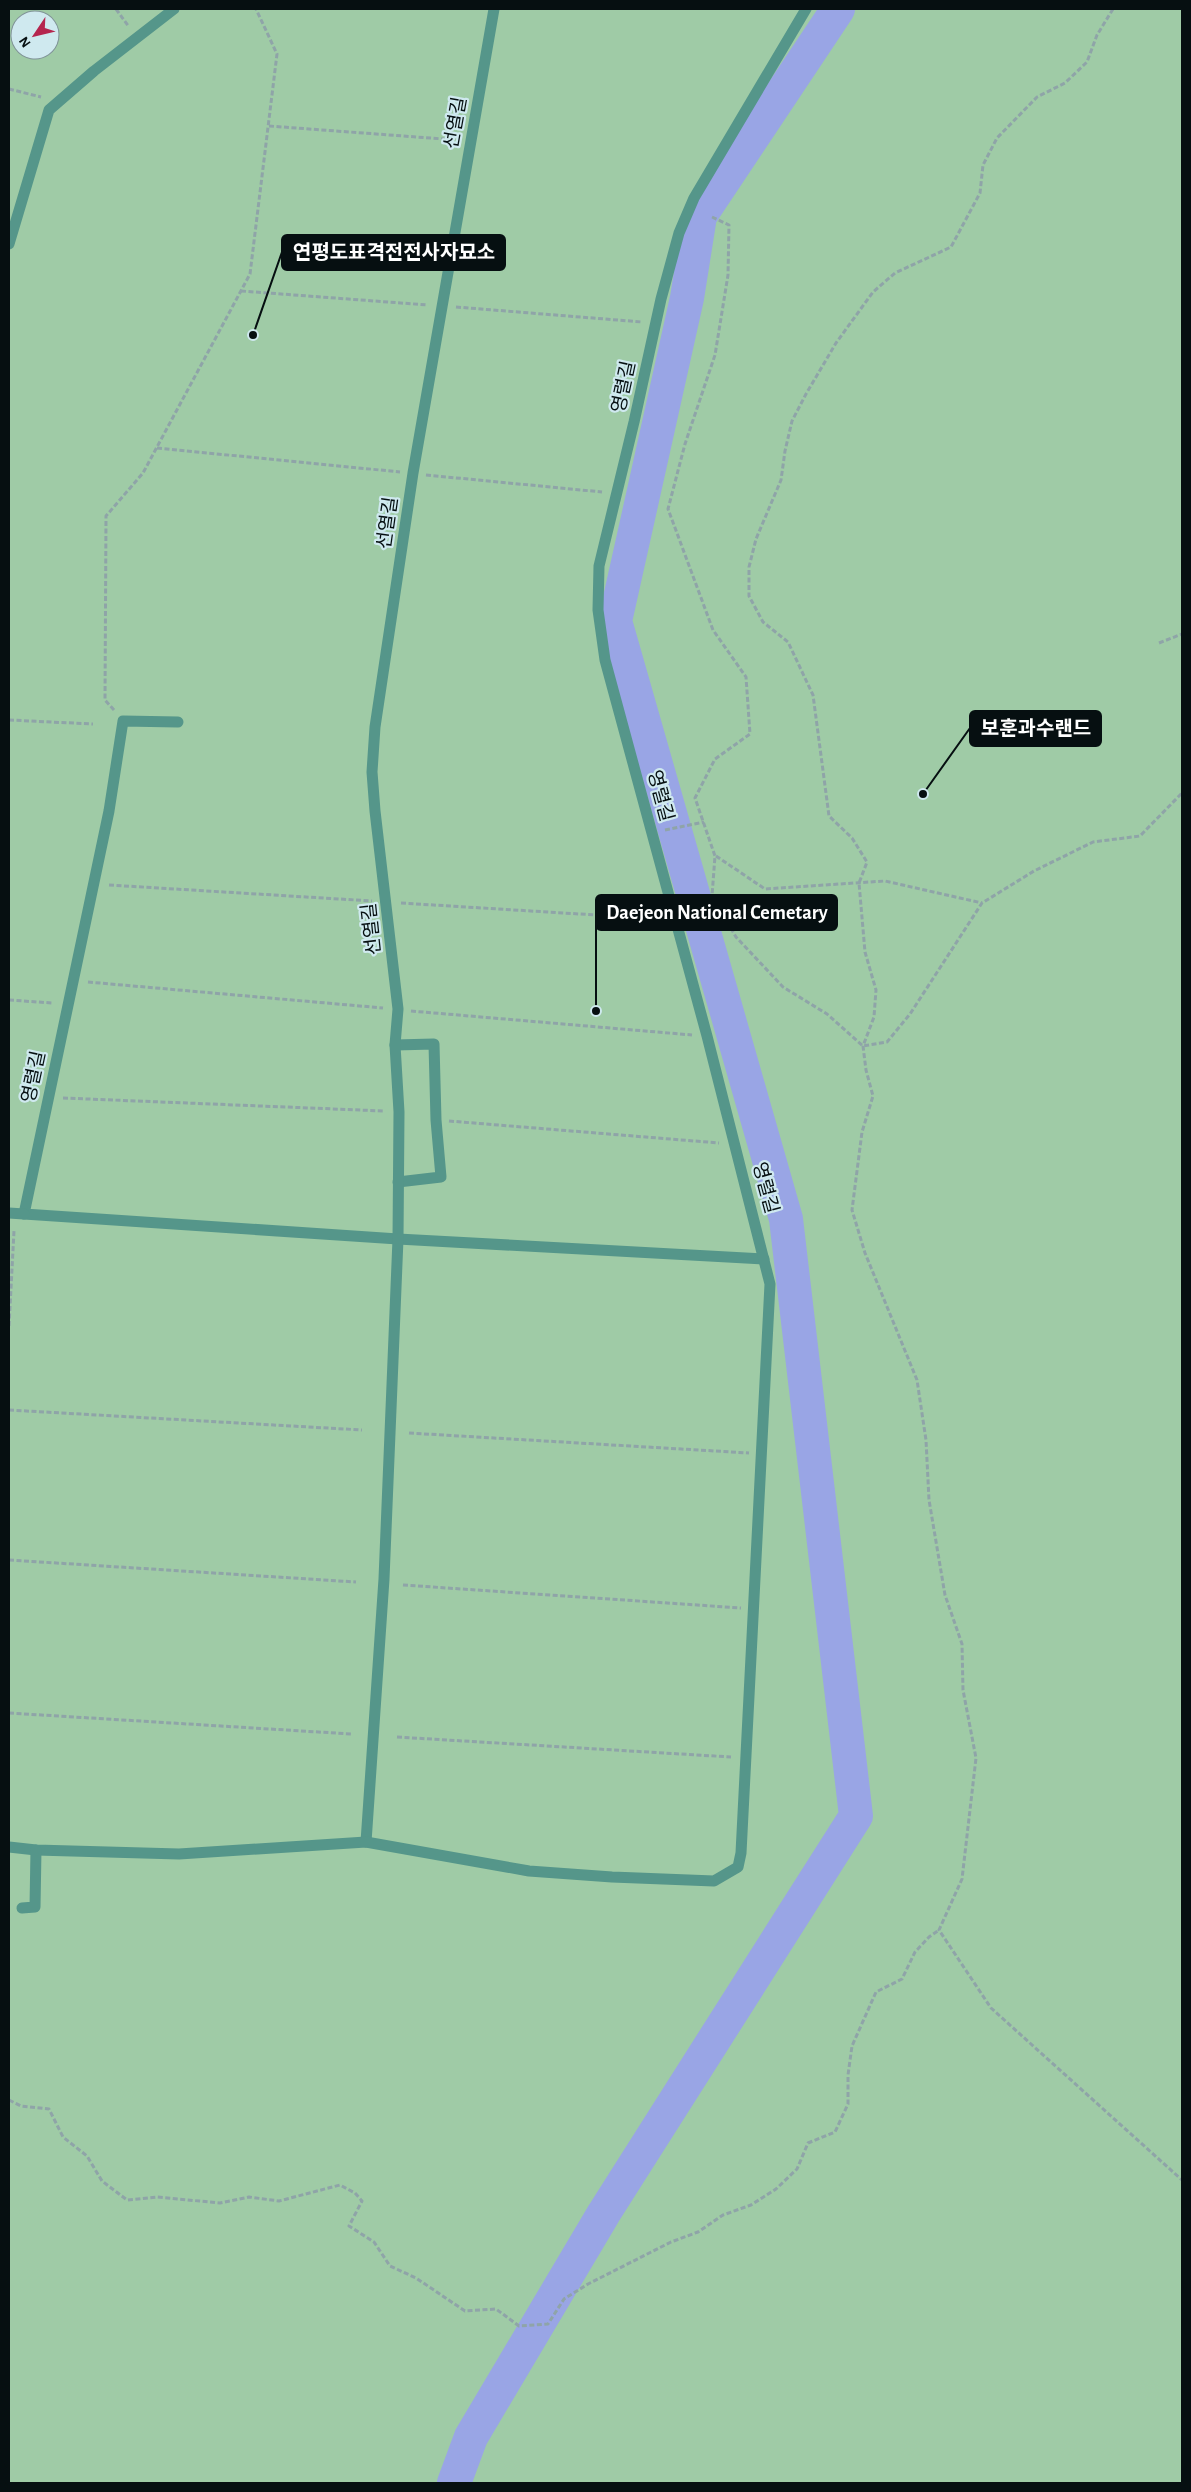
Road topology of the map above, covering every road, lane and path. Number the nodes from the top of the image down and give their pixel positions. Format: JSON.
{"nodes":[{"id":1,"x":116,"y":9,"type":"edge"},
{"id":2,"x":174,"y":9,"type":"edge"},
{"id":3,"x":256,"y":9,"type":"edge"},
{"id":4,"x":494,"y":9,"type":"edge"},
{"id":5,"x":806,"y":9,"type":"edge"},
{"id":6,"x":1113,"y":9,"type":"edge"},
{"id":7,"x":136,"y":38,"type":"junction"},
{"id":8,"x":9,"y":89,"type":"edge"},
{"id":9,"x":58,"y":101,"type":"junction"},
{"id":10,"x":268,"y":126,"type":"junction"},
{"id":11,"x":471,"y":141,"type":"junction"},
{"id":12,"x":712,"y":217,"type":"dead end"},
{"id":13,"x":9,"y":244,"type":"edge"},
{"id":14,"x":157,"y":448,"type":"junction"},
{"id":15,"x":413,"y":474,"type":"junction"},
{"id":16,"x":617,"y":494,"type":"junction"},
{"id":17,"x":1182,"y":634,"type":"edge"},
{"id":18,"x":1159,"y":643,"type":"dead end"},
{"id":19,"x":9,"y":720,"type":"edge"},
{"id":20,"x":124,"y":721,"type":"junction"},
{"id":21,"x":178,"y":722,"type":"dead end"},
{"id":22,"x":93,"y":724,"type":"dead end"},
{"id":23,"x":1182,"y":793,"type":"edge"},
{"id":24,"x":704,"y":822,"type":"junction"},
{"id":25,"x":667,"y":830,"type":"dead end"},
{"id":26,"x":715,"y":856,"type":"junction"},
{"id":27,"x":859,"y":883,"type":"junction"},
{"id":28,"x":982,"y":903,"type":"junction"},
{"id":29,"x":9,"y":1000,"type":"edge"},
{"id":30,"x":52,"y":1002,"type":"dead end"},
{"id":31,"x":395,"y":1045,"type":"junction"},
{"id":32,"x":863,"y":1046,"type":"junction"},
{"id":33,"x":48,"y":1098,"type":"junction"},
{"id":34,"x":398,"y":1112,"type":"junction"},
{"id":35,"x":436,"y":1120,"type":"junction"},
{"id":36,"x":735,"y":1144,"type":"junction"},
{"id":37,"x":398,"y":1182,"type":"junction"},
{"id":38,"x":9,"y":1214,"type":"edge"},
{"id":39,"x":24,"y":1214,"type":"junction"},
{"id":40,"x":14,"y":1231,"type":"dead end"},
{"id":41,"x":398,"y":1239,"type":"junction"},
{"id":42,"x":764,"y":1259,"type":"junction"},
{"id":43,"x":9,"y":1326,"type":"edge"},
{"id":44,"x":9,"y":1410,"type":"edge"},
{"id":45,"x":362,"y":1430,"type":"dead end"},
{"id":46,"x":409,"y":1433,"type":"dead end"},
{"id":47,"x":762,"y":1454,"type":"junction"},
{"id":48,"x":9,"y":1560,"type":"edge"},
{"id":49,"x":356,"y":1582,"type":"dead end"},
{"id":50,"x":403,"y":1585,"type":"dead end"},
{"id":51,"x":754,"y":1609,"type":"junction"},
{"id":52,"x":9,"y":1713,"type":"edge"},
{"id":53,"x":351,"y":1734,"type":"dead end"},
{"id":54,"x":397,"y":1737,"type":"dead end"},
{"id":55,"x":747,"y":1758,"type":"junction"},
{"id":56,"x":366,"y":1842,"type":"junction"},
{"id":57,"x":9,"y":1847,"type":"edge"},
{"id":58,"x":36,"y":1850,"type":"junction"},
{"id":59,"x":22,"y":1908,"type":"dead end"},
{"id":60,"x":939,"y":1930,"type":"junction"},
{"id":61,"x":9,"y":2100,"type":"edge"},
{"id":62,"x":1182,"y":2180,"type":"edge"}],
"edges":[{"from":1,"to":7,"type":"path"},
{"from":2,"to":7,"type":"lane"},
{"from":3,"to":10,"type":"path"},
{"from":4,"to":11,"type":"lane","name":"선열길"},
{"from":5,"to":16,"type":"lane","name":"영렬길"},
{"from":6,"to":27,"type":"path"},
{"from":7,"to":9,"type":"lane"},
{"from":8,"to":9,"type":"path"},
{"from":9,"to":13,"type":"lane"},
{"from":10,"to":11,"type":"path"},
{"from":10,"to":14,"type":"path"},
{"from":11,"to":15,"type":"lane","name":"선열길"},
{"from":12,"to":24,"type":"path"},
{"from":14,"to":15,"type":"path"},
{"from":14,"to":20,"type":"path"},
{"from":15,"to":16,"type":"path"},
{"from":15,"to":31,"type":"lane","name":"선열길"},
{"from":16,"to":36,"type":"lane","name":"영렬길"},
{"from":17,"to":18,"type":"path"},
{"from":19,"to":22,"type":"path"},
{"from":20,"to":21,"type":"lane"},
{"from":20,"to":33,"type":"lane","name":"영렬길"},
{"from":23,"to":28,"type":"path"},
{"from":24,"to":25,"type":"path"},
{"from":24,"to":26,"type":"path"},
{"from":26,"to":27,"type":"path"},
{"from":26,"to":32,"type":"path"},
{"from":27,"to":28,"type":"path"},
{"from":27,"to":32,"type":"path"},
{"from":28,"to":32,"type":"path"},
{"from":29,"to":30,"type":"path"},
{"from":31,"to":34,"type":"lane"},
{"from":31,"to":35,"type":"lane"},
{"from":32,"to":60,"type":"path"},
{"from":33,"to":34,"type":"path"},
{"from":33,"to":39,"type":"lane","name":"영렬길"},
{"from":34,"to":37,"type":"lane"},
{"from":35,"to":36,"type":"path"},
{"from":35,"to":37,"type":"lane"},
{"from":36,"to":42,"type":"lane","name":"영렬길"},
{"from":37,"to":41,"type":"lane"},
{"from":38,"to":39,"type":"lane"},
{"from":39,"to":41,"type":"lane"},
{"from":40,"to":43,"type":"path"},
{"from":41,"to":42,"type":"lane"},
{"from":41,"to":56,"type":"lane"},
{"from":42,"to":47,"type":"lane","name":"영렬길"},
{"from":44,"to":45,"type":"path"},
{"from":46,"to":47,"type":"path"},
{"from":47,"to":51,"type":"lane","name":"영렬길"},
{"from":48,"to":49,"type":"path"},
{"from":50,"to":51,"type":"path"},
{"from":51,"to":55,"type":"lane","name":"영렬길"},
{"from":52,"to":53,"type":"path"},
{"from":54,"to":55,"type":"path"},
{"from":55,"to":56,"type":"lane","name":"영렬길"},
{"from":56,"to":58,"type":"lane"},
{"from":57,"to":58,"type":"lane"},
{"from":58,"to":59,"type":"lane"},
{"from":60,"to":61,"type":"path"},
{"from":60,"to":62,"type":"path"}]}
